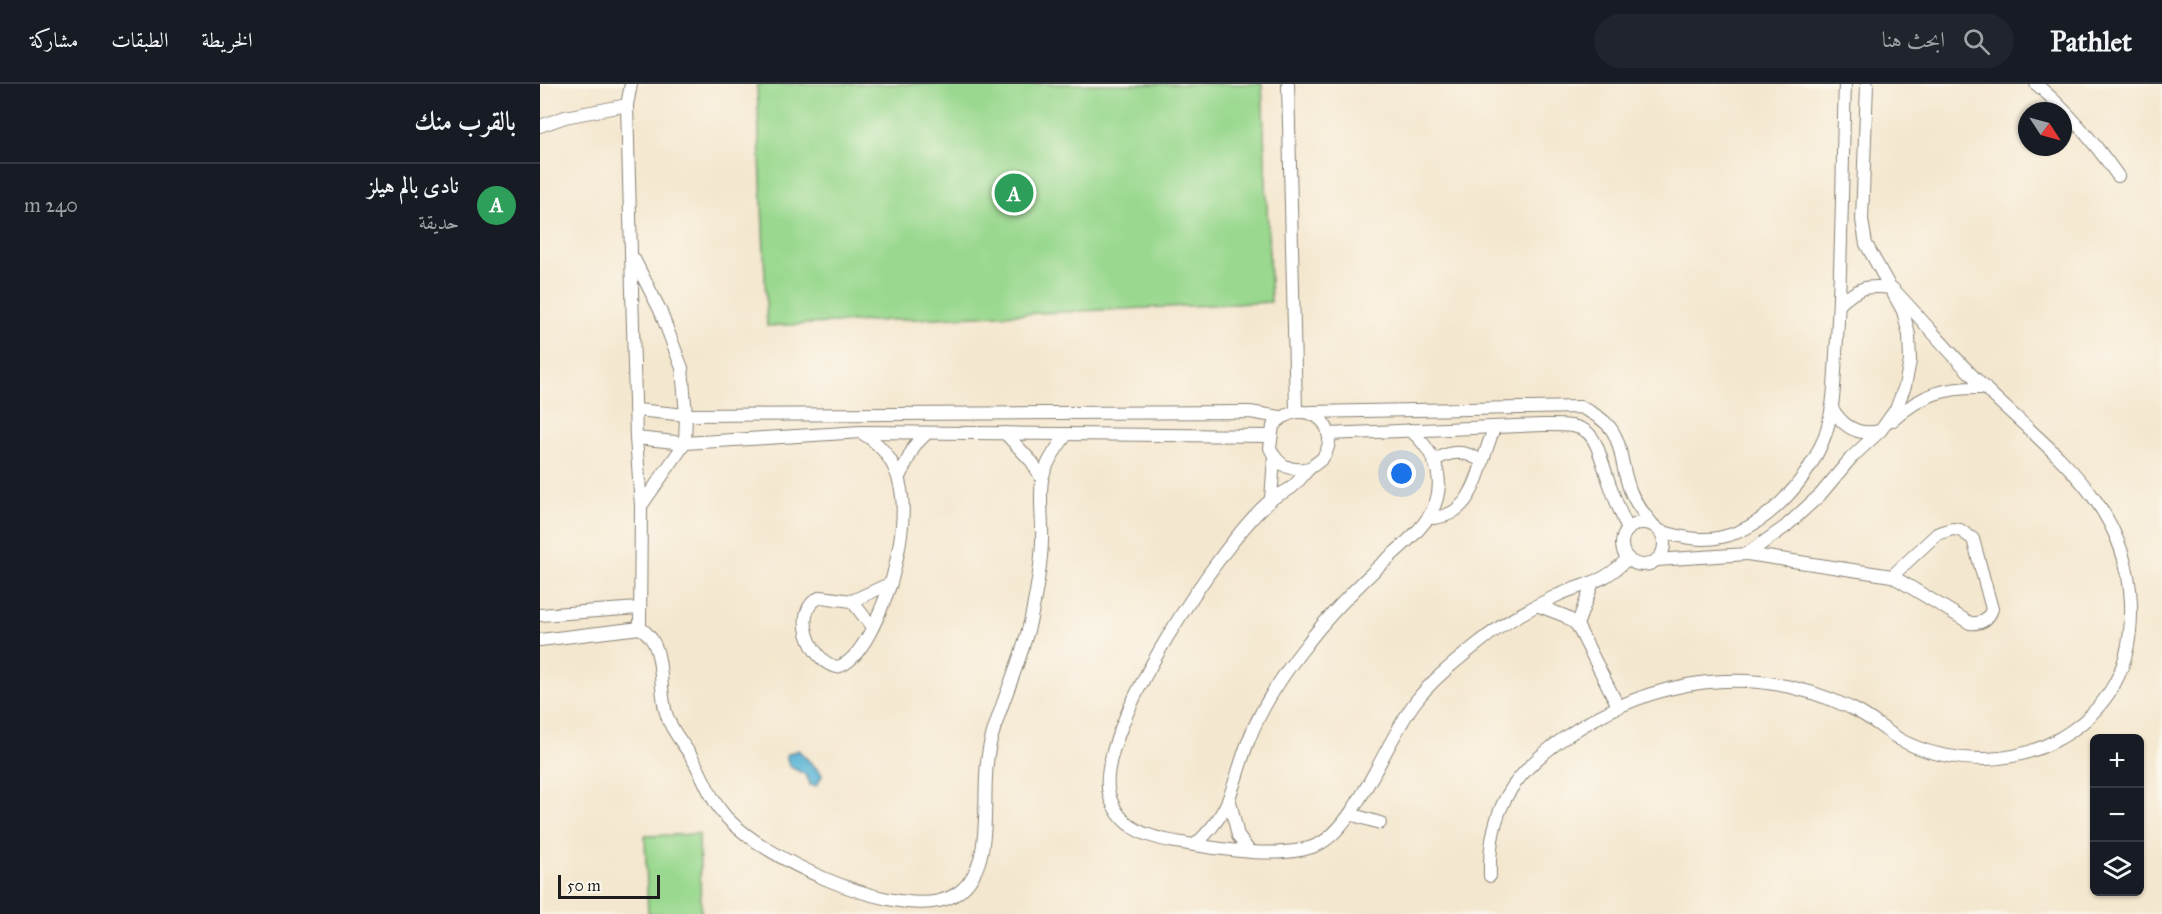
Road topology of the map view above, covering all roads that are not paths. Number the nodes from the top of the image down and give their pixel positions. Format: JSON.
{"nodes":[{"id":1,"x":631,"y":84,"type":"edge"},
{"id":2,"x":1288,"y":84,"type":"edge"},
{"id":3,"x":1845,"y":84,"type":"edge"},
{"id":4,"x":1867,"y":84,"type":"edge"},
{"id":5,"x":2036,"y":84,"type":"edge"},
{"id":6,"x":627,"y":105,"type":"junction"},
{"id":7,"x":540,"y":126,"type":"edge"},
{"id":8,"x":2118,"y":176,"type":"dead end"},
{"id":9,"x":633,"y":256,"type":"junction"},
{"id":10,"x":1892,"y":288,"type":"junction"},
{"id":11,"x":1839,"y":305,"type":"junction"},
{"id":12,"x":1985,"y":388,"type":"junction"},
{"id":13,"x":1832,"y":408,"type":"junction"},
{"id":14,"x":637,"y":410,"type":"junction"},
{"id":15,"x":1302,"y":411,"type":"junction"},
{"id":16,"x":686,"y":414,"type":"junction"},
{"id":17,"x":1280,"y":417,"type":"junction"},
{"id":18,"x":1495,"y":427,"type":"junction"},
{"id":19,"x":1410,"y":430,"type":"junction"},
{"id":20,"x":1881,"y":430,"type":"junction"},
{"id":21,"x":861,"y":432,"type":"junction"},
{"id":22,"x":927,"y":433,"type":"junction"},
{"id":23,"x":1005,"y":434,"type":"junction"},
{"id":24,"x":1067,"y":434,"type":"junction"},
{"id":25,"x":1328,"y":434,"type":"junction"},
{"id":26,"x":1269,"y":436,"type":"junction"},
{"id":27,"x":636,"y":438,"type":"junction"},
{"id":28,"x":685,"y":443,"type":"junction"},
{"id":29,"x":1274,"y":458,"type":"junction"},
{"id":30,"x":1434,"y":461,"type":"junction"},
{"id":31,"x":1481,"y":461,"type":"junction"},
{"id":32,"x":1310,"y":468,"type":"junction"},
{"id":33,"x":900,"y":475,"type":"junction"},
{"id":34,"x":1042,"y":479,"type":"junction"},
{"id":35,"x":1271,"y":499,"type":"junction"},
{"id":36,"x":641,"y":506,"type":"junction"},
{"id":37,"x":1429,"y":518,"type":"junction"},
{"id":38,"x":1656,"y":528,"type":"junction"},
{"id":39,"x":1628,"y":530,"type":"junction"},
{"id":40,"x":1747,"y":554,"type":"junction"},
{"id":41,"x":1628,"y":558,"type":"junction"},
{"id":42,"x":1656,"y":560,"type":"junction"},
{"id":43,"x":1892,"y":576,"type":"junction"},
{"id":44,"x":891,"y":584,"type":"junction"},
{"id":45,"x":1592,"y":585,"type":"junction"},
{"id":46,"x":852,"y":601,"type":"junction"},
{"id":47,"x":1539,"y":606,"type":"junction"},
{"id":48,"x":639,"y":608,"type":"junction"},
{"id":49,"x":540,"y":615,"type":"edge"},
{"id":50,"x":1577,"y":625,"type":"junction"},
{"id":51,"x":872,"y":627,"type":"junction"},
{"id":52,"x":640,"y":628,"type":"junction"},
{"id":53,"x":540,"y":640,"type":"edge"},
{"id":54,"x":1618,"y":706,"type":"junction"},
{"id":55,"x":1230,"y":801,"type":"junction"},
{"id":56,"x":1350,"y":814,"type":"junction"},
{"id":57,"x":1380,"y":823,"type":"dead end"},
{"id":58,"x":1195,"y":845,"type":"junction"},
{"id":59,"x":1249,"y":851,"type":"junction"},
{"id":60,"x":1490,"y":876,"type":"dead end"}],
"edges":[{"from":1,"to":6,"type":"street"},
{"from":2,"to":15,"type":"street"},
{"from":3,"to":11,"type":"street"},
{"from":4,"to":10,"type":"street"},
{"from":5,"to":8,"type":"street"},
{"from":6,"to":7,"type":"street"},
{"from":6,"to":9,"type":"street"},
{"from":9,"to":14,"type":"street"},
{"from":9,"to":16,"type":"street"},
{"from":10,"to":11,"type":"street"},
{"from":10,"to":12,"type":"street"},
{"from":10,"to":20,"type":"street"},
{"from":11,"to":13,"type":"street"},
{"from":12,"to":20,"type":"street"},
{"from":12,"to":54,"type":"street"},
{"from":13,"to":20,"type":"street"},
{"from":13,"to":38,"type":"street"},
{"from":14,"to":16,"type":"street"},
{"from":14,"to":27,"type":"street"},
{"from":15,"to":17,"type":"street"},
{"from":15,"to":25,"type":"street"},
{"from":15,"to":38,"type":"street"},
{"from":16,"to":17,"type":"street"},
{"from":16,"to":28,"type":"street"},
{"from":17,"to":26,"type":"street"},
{"from":18,"to":19,"type":"street"},
{"from":18,"to":31,"type":"street"},
{"from":18,"to":39,"type":"street"},
{"from":19,"to":25,"type":"street"},
{"from":19,"to":30,"type":"street"},
{"from":20,"to":40,"type":"street"},
{"from":21,"to":22,"type":"street"},
{"from":21,"to":28,"type":"street"},
{"from":21,"to":33,"type":"street"},
{"from":22,"to":23,"type":"street"},
{"from":22,"to":33,"type":"street"},
{"from":23,"to":24,"type":"street"},
{"from":23,"to":34,"type":"street"},
{"from":24,"to":26,"type":"street"},
{"from":24,"to":34,"type":"street"},
{"from":25,"to":32,"type":"street"},
{"from":26,"to":29,"type":"street"},
{"from":27,"to":28,"type":"street"},
{"from":27,"to":36,"type":"street"},
{"from":28,"to":36,"type":"street"},
{"from":29,"to":32,"type":"street"},
{"from":29,"to":35,"type":"street"},
{"from":30,"to":31,"type":"street"},
{"from":30,"to":37,"type":"street"},
{"from":31,"to":37,"type":"street"},
{"from":32,"to":35,"type":"street"},
{"from":33,"to":44,"type":"street"},
{"from":34,"to":52,"type":"street"},
{"from":35,"to":58,"type":"street"},
{"from":36,"to":48,"type":"street"},
{"from":37,"to":55,"type":"street"},
{"from":38,"to":39,"type":"street"},
{"from":38,"to":42,"type":"street"},
{"from":39,"to":41,"type":"street"},
{"from":40,"to":42,"type":"street"},
{"from":40,"to":43,"type":"street"},
{"from":41,"to":42,"type":"street"},
{"from":41,"to":45,"type":"street"},
{"from":43,"to":43,"type":"street"},
{"from":44,"to":46,"type":"street"},
{"from":44,"to":51,"type":"street"},
{"from":45,"to":47,"type":"street"},
{"from":45,"to":50,"type":"street"},
{"from":46,"to":51,"type":"street"},
{"from":46,"to":51,"type":"street"},
{"from":47,"to":50,"type":"street"},
{"from":47,"to":56,"type":"street"},
{"from":48,"to":49,"type":"street"},
{"from":48,"to":52,"type":"street"},
{"from":50,"to":54,"type":"street"},
{"from":52,"to":53,"type":"street"},
{"from":54,"to":60,"type":"street"},
{"from":55,"to":58,"type":"street"},
{"from":55,"to":59,"type":"street"},
{"from":56,"to":57,"type":"street"},
{"from":56,"to":59,"type":"street"},
{"from":58,"to":59,"type":"street"}]}
